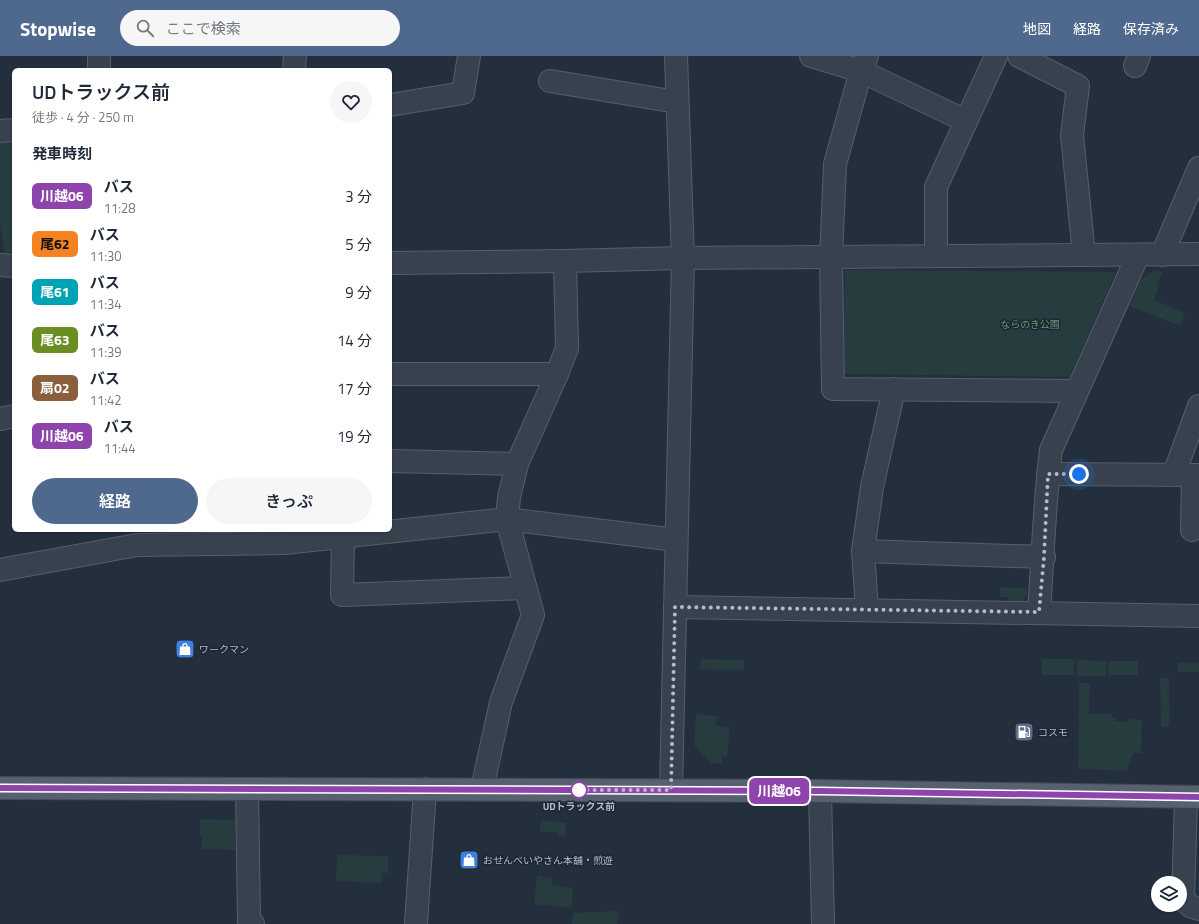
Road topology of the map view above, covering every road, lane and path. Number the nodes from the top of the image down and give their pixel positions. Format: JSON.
{"nodes":[{"id":1,"x":99,"y":56,"type":"edge"},
{"id":2,"x":295,"y":56,"type":"edge"},
{"id":3,"x":469,"y":56,"type":"edge"},
{"id":4,"x":676,"y":56,"type":"edge"},
{"id":5,"x":811,"y":56,"type":"edge"},
{"id":6,"x":996,"y":56,"type":"edge"},
{"id":7,"x":1019,"y":56,"type":"edge"},
{"id":8,"x":864,"y":64,"type":"edge"},
{"id":9,"x":99,"y":68,"type":"edge"},
{"id":10,"x":294,"y":68,"type":"edge"},
{"id":11,"x":550,"y":81,"type":"dead end"},
{"id":12,"x":677,"y":102,"type":"junction"},
{"id":13,"x":392,"y":105,"type":"edge"},
{"id":14,"x":966,"y":121,"type":"junction"},
{"id":15,"x":12,"y":130,"type":"edge"},
{"id":16,"x":0,"y":131,"type":"edge"},
{"id":17,"x":1199,"y":168,"type":"edge"},
{"id":18,"x":1162,"y":254,"type":"junction"},
{"id":19,"x":1199,"y":254,"type":"edge"},
{"id":20,"x":1084,"y":255,"type":"junction"},
{"id":21,"x":1138,"y":255,"type":"junction"},
{"id":22,"x":936,"y":256,"type":"junction"},
{"id":23,"x":683,"y":258,"type":"junction"},
{"id":24,"x":831,"y":258,"type":"junction"},
{"id":25,"x":565,"y":261,"type":"junction"},
{"id":26,"x":392,"y":263,"type":"edge"},
{"id":27,"x":0,"y":265,"type":"edge"},
{"id":28,"x":12,"y":266,"type":"edge"},
{"id":29,"x":392,"y":374,"type":"edge"},
{"id":30,"x":557,"y":374,"type":"junction"},
{"id":31,"x":894,"y":389,"type":"junction"},
{"id":32,"x":1077,"y":391,"type":"junction"},
{"id":33,"x":1199,"y":406,"type":"edge"},
{"id":34,"x":12,"y":416,"type":"edge"},
{"id":35,"x":0,"y":419,"type":"edge"},
{"id":36,"x":392,"y":461,"type":"edge"},
{"id":37,"x":517,"y":464,"type":"junction"},
{"id":38,"x":1048,"y":474,"type":"junction"},
{"id":39,"x":1189,"y":474,"type":"edge"},
{"id":40,"x":506,"y":519,"type":"junction"},
{"id":41,"x":1192,"y":530,"type":"dead end"},
{"id":42,"x":388,"y":532,"type":"edge"},
{"id":43,"x":392,"y":532,"type":"edge"},
{"id":44,"x":137,"y":537,"type":"edge"},
{"id":45,"x":284,"y":537,"type":"edge"},
{"id":46,"x":343,"y":537,"type":"junction"},
{"id":47,"x":676,"y":540,"type":"junction"},
{"id":48,"x":863,"y":551,"type":"junction"},
{"id":49,"x":1044,"y":557,"type":"junction"},
{"id":50,"x":0,"y":570,"type":"edge"},
{"id":51,"x":525,"y":588,"type":"junction"},
{"id":52,"x":675,"y":607,"type":"junction"},
{"id":53,"x":867,"y":610,"type":"junction"},
{"id":54,"x":1039,"y":612,"type":"junction"},
{"id":55,"x":1199,"y":616,"type":"edge"},
{"id":56,"x":0,"y":788,"type":"edge"},
{"id":57,"x":247,"y":789,"type":"junction"},
{"id":58,"x":425,"y":789,"type":"junction"},
{"id":59,"x":482,"y":789,"type":"junction"},
{"id":60,"x":671,"y":790,"type":"junction"},
{"id":61,"x":820,"y":791,"type":"junction"},
{"id":62,"x":1193,"y":797,"type":"edge"},
{"id":63,"x":1199,"y":909,"type":"edge"},
{"id":64,"x":253,"y":924,"type":"edge"},
{"id":65,"x":416,"y":924,"type":"edge"},
{"id":66,"x":823,"y":924,"type":"edge"}],
"edges":[{"from":1,"to":9,"type":"street"},
{"from":2,"to":10,"type":"street"},
{"from":3,"to":13,"type":"street"},
{"from":4,"to":12,"type":"street"},
{"from":5,"to":8,"type":"street"},
{"from":6,"to":14,"type":"street"},
{"from":7,"to":20,"type":"street"},
{"from":8,"to":14,"type":"street"},
{"from":8,"to":24,"type":"street"},
{"from":11,"to":12,"type":"street"},
{"from":12,"to":23,"type":"street"},
{"from":14,"to":22,"type":"street"},
{"from":15,"to":16,"type":"street"},
{"from":17,"to":18,"type":"street"},
{"from":18,"to":19,"type":"street"},
{"from":18,"to":21,"type":"street"},
{"from":20,"to":21,"type":"street"},
{"from":20,"to":22,"type":"street"},
{"from":21,"to":32,"type":"street"},
{"from":22,"to":24,"type":"street"},
{"from":23,"to":24,"type":"street"},
{"from":23,"to":25,"type":"street"},
{"from":23,"to":47,"type":"street"},
{"from":24,"to":31,"type":"street"},
{"from":25,"to":26,"type":"street"},
{"from":25,"to":30,"type":"street"},
{"from":27,"to":28,"type":"street"},
{"from":29,"to":30,"type":"street"},
{"from":30,"to":37,"type":"street"},
{"from":31,"to":32,"type":"street"},
{"from":31,"to":48,"type":"street"},
{"from":32,"to":38,"type":"street"},
{"from":33,"to":39,"type":"street"},
{"from":34,"to":35,"type":"street"},
{"from":36,"to":37,"type":"street"},
{"from":37,"to":40,"type":"street"},
{"from":38,"to":39,"type":"street"},
{"from":38,"to":49,"type":"street"},
{"from":39,"to":41,"type":"street"},
{"from":40,"to":43,"type":"street"},
{"from":40,"to":47,"type":"street"},
{"from":40,"to":51,"type":"street"},
{"from":42,"to":46,"type":"street"},
{"from":44,"to":45,"type":"street"},
{"from":44,"to":50,"type":"street"},
{"from":45,"to":46,"type":"street"},
{"from":46,"to":51,"type":"street"},
{"from":47,"to":52,"type":"street"},
{"from":48,"to":49,"type":"street"},
{"from":48,"to":53,"type":"street"},
{"from":49,"to":54,"type":"street"},
{"from":51,"to":59,"type":"street"},
{"from":52,"to":53,"type":"street"},
{"from":52,"to":60,"type":"street"},
{"from":53,"to":54,"type":"street"},
{"from":54,"to":55,"type":"street"},
{"from":56,"to":57,"type":"main road"},
{"from":57,"to":58,"type":"main road"},
{"from":57,"to":64,"type":"street"},
{"from":58,"to":59,"type":"main road"},
{"from":58,"to":65,"type":"street"},
{"from":59,"to":60,"type":"main road"},
{"from":60,"to":61,"type":"main road"},
{"from":61,"to":62,"type":"main road"},
{"from":61,"to":66,"type":"street"},
{"from":62,"to":63,"type":"street"}]}
